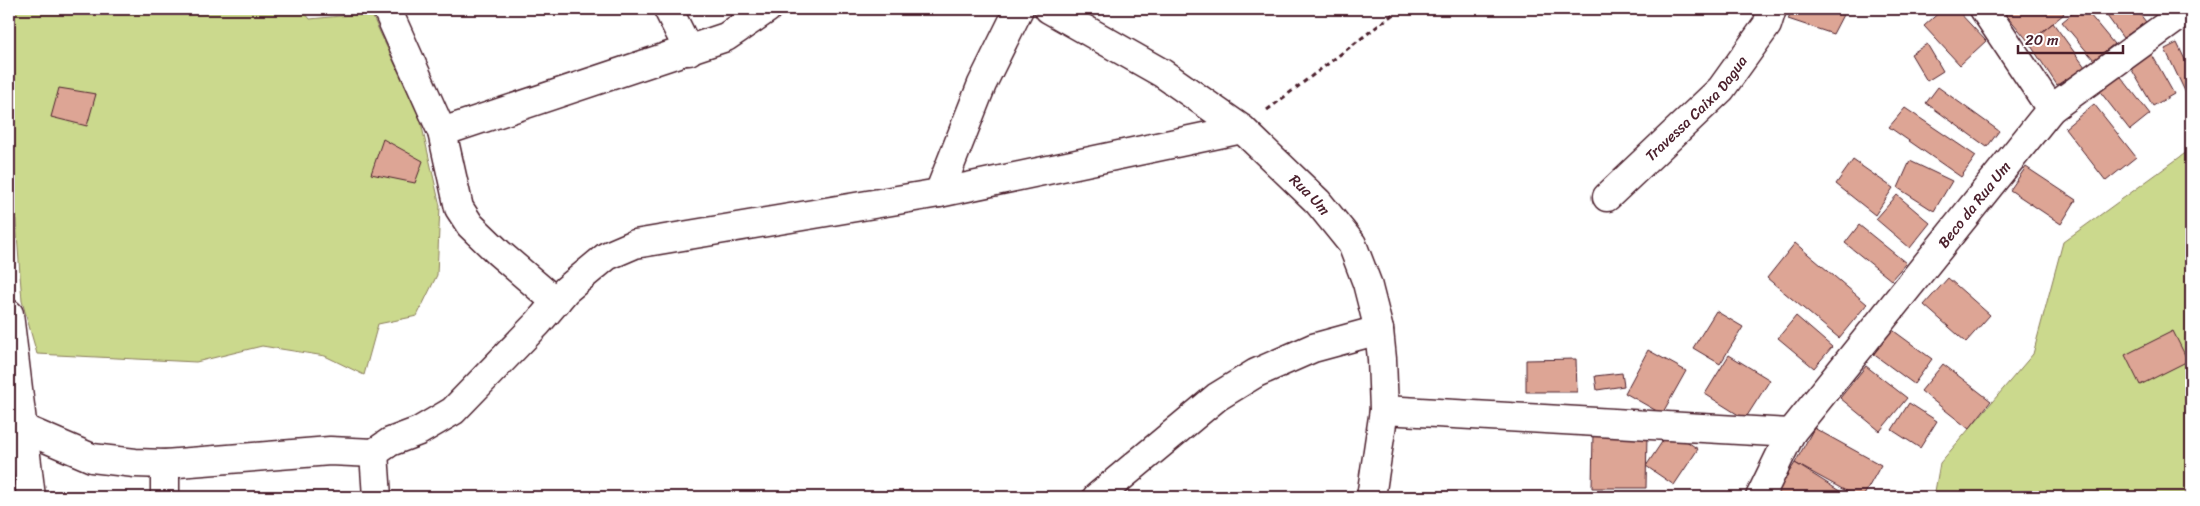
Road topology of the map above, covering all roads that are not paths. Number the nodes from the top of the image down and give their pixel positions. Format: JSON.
{"nodes":[{"id":1,"x":387,"y":9,"type":"edge"},
{"id":2,"x":668,"y":9,"type":"edge"},
{"id":3,"x":767,"y":9,"type":"edge"},
{"id":4,"x":1019,"y":9,"type":"edge"},
{"id":5,"x":1049,"y":9,"type":"edge"},
{"id":6,"x":1772,"y":9,"type":"edge"},
{"id":7,"x":1984,"y":9,"type":"edge"},
{"id":8,"x":2188,"y":9,"type":"edge"},
{"id":9,"x":689,"y":51,"type":"junction"},
{"id":10,"x":2050,"y":109,"type":"junction"},
{"id":11,"x":1242,"y":129,"type":"junction"},
{"id":12,"x":442,"y":132,"type":"junction"},
{"id":13,"x":939,"y":194,"type":"junction"},
{"id":14,"x":1607,"y":197,"type":"dead end"},
{"id":15,"x":556,"y":302,"type":"junction"},
{"id":16,"x":9,"y":314,"type":"edge"},
{"id":17,"x":1379,"y":330,"type":"junction"},
{"id":18,"x":1384,"y":410,"type":"junction"},
{"id":19,"x":15,"y":426,"type":"edge"},
{"id":20,"x":1790,"y":433,"type":"junction"},
{"id":21,"x":374,"y":452,"type":"junction"},
{"id":22,"x":165,"y":464,"type":"junction"},
{"id":23,"x":31,"y":497,"type":"edge"},
{"id":24,"x":165,"y":497,"type":"edge"},
{"id":25,"x":377,"y":497,"type":"edge"},
{"id":26,"x":1097,"y":497,"type":"edge"},
{"id":27,"x":1370,"y":497,"type":"edge"},
{"id":28,"x":1760,"y":497,"type":"edge"}],
"edges":[{"from":1,"to":12,"type":"street"},
{"from":2,"to":9,"type":"street"},
{"from":3,"to":9,"type":"street"},
{"from":4,"to":13,"type":"street"},
{"from":5,"to":11,"type":"street","name":"Rua Um"},
{"from":6,"to":14,"type":"street","name":"Travessa Caixa Dagua"},
{"from":7,"to":10,"type":"street"},
{"from":8,"to":10,"type":"street","name":"Beco da Rua Um"},
{"from":9,"to":12,"type":"street"},
{"from":10,"to":20,"type":"street","name":"Beco da Rua Um"},
{"from":11,"to":13,"type":"street"},
{"from":11,"to":17,"type":"street","name":"Rua Um"},
{"from":12,"to":15,"type":"street"},
{"from":13,"to":15,"type":"street"},
{"from":15,"to":21,"type":"street"},
{"from":16,"to":19,"type":"street"},
{"from":17,"to":18,"type":"street","name":"Rua Um"},
{"from":17,"to":26,"type":"street"},
{"from":18,"to":20,"type":"street"},
{"from":18,"to":27,"type":"street","name":"Rua Um"},
{"from":19,"to":22,"type":"street"},
{"from":19,"to":23,"type":"street"},
{"from":20,"to":28,"type":"street"},
{"from":21,"to":22,"type":"street"},
{"from":21,"to":25,"type":"street"},
{"from":22,"to":24,"type":"street"}]}
